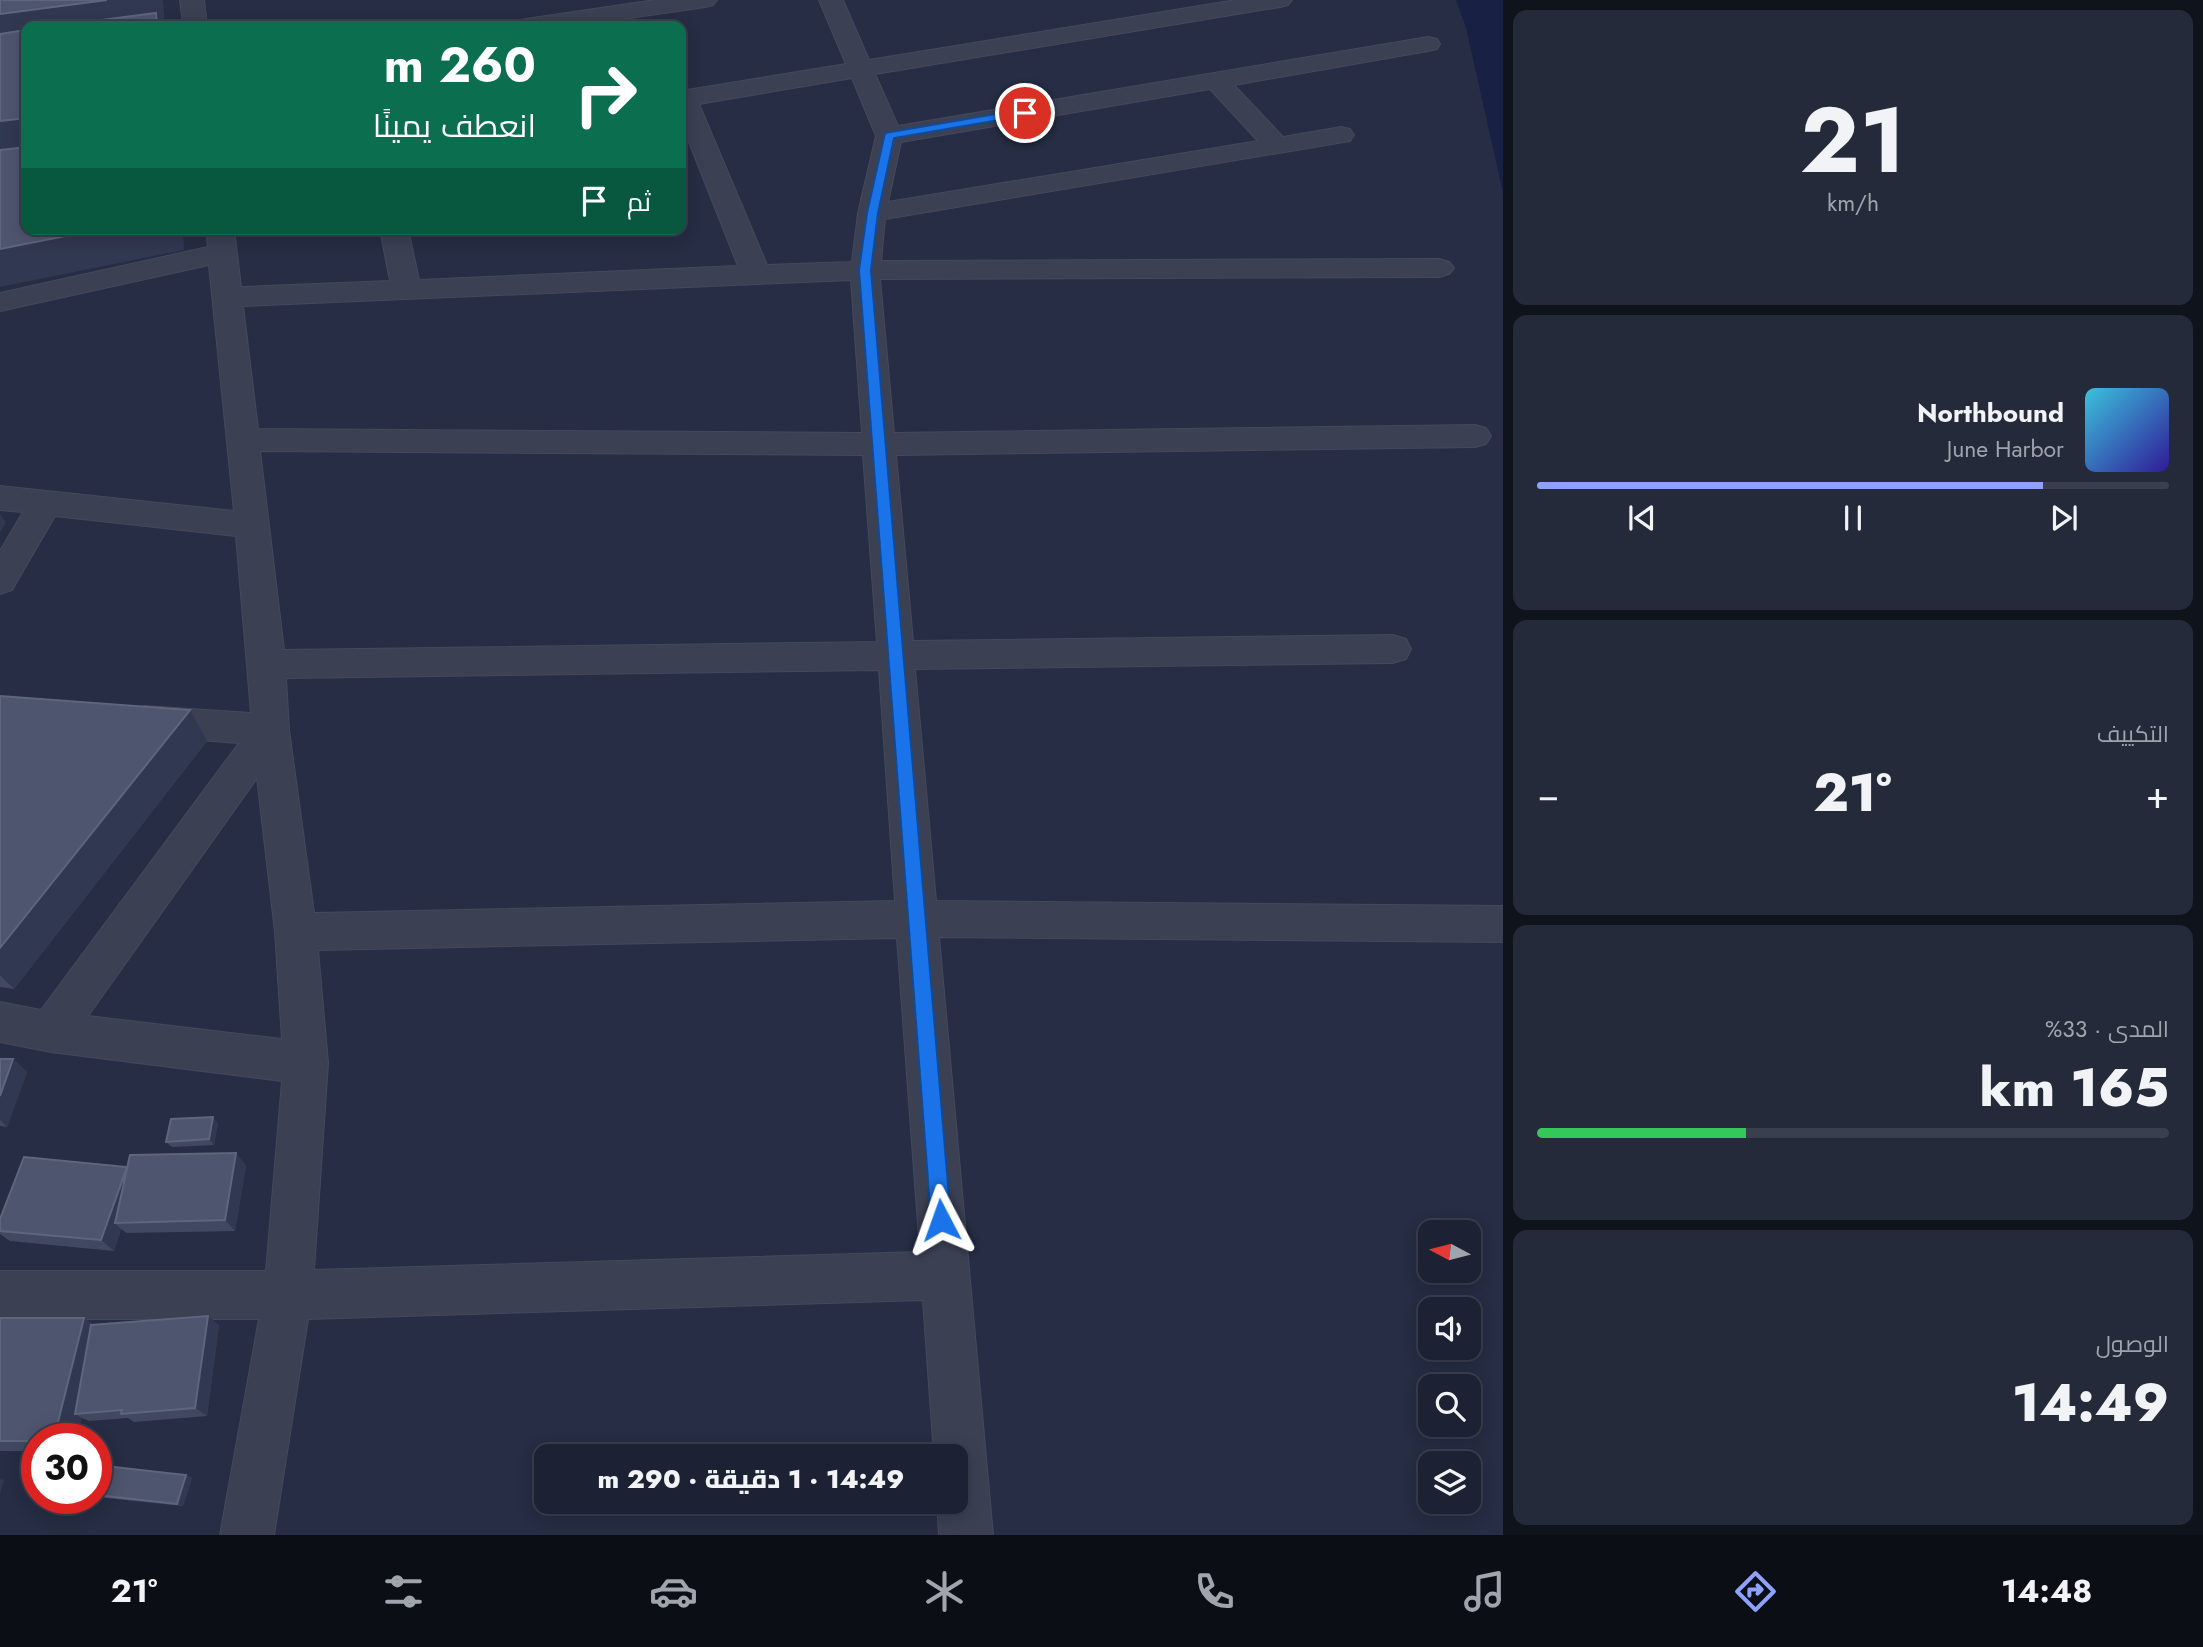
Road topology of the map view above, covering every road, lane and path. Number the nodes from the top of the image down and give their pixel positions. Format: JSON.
{"nodes":[{"id":1,"x":192,"y":0,"type":"edge"},
{"id":2,"x":705,"y":0,"type":"edge"},
{"id":3,"x":831,"y":0,"type":"edge"},
{"id":4,"x":1280,"y":0,"type":"edge"},
{"id":5,"x":550,"y":16,"type":"edge"},
{"id":6,"x":194,"y":21,"type":"edge"},
{"id":7,"x":1429,"y":44,"type":"dead end"},
{"id":8,"x":862,"y":69,"type":"junction"},
{"id":9,"x":1216,"y":80,"type":"junction"},
{"id":10,"x":686,"y":97,"type":"edge"},
{"id":11,"x":686,"y":107,"type":"edge"},
{"id":12,"x":1341,"y":135,"type":"dead end"},
{"id":13,"x":889,"y":136,"type":"junction"},
{"id":14,"x":1277,"y":146,"type":"junction"},
{"id":15,"x":872,"y":213,"type":"junction"},
{"id":16,"x":395,"y":235,"type":"edge"},
{"id":17,"x":221,"y":241,"type":"edge"},
{"id":18,"x":1439,"y":268,"type":"dead end"},
{"id":19,"x":865,"y":270,"type":"junction"},
{"id":20,"x":757,"y":274,"type":"junction"},
{"id":21,"x":406,"y":289,"type":"junction"},
{"id":22,"x":227,"y":296,"type":"junction"},
{"id":23,"x":0,"y":302,"type":"edge"},
{"id":24,"x":1475,"y":436,"type":"dead end"},
{"id":25,"x":242,"y":440,"type":"junction"},
{"id":26,"x":879,"y":444,"type":"junction"},
{"id":27,"x":0,"y":498,"type":"edge"},
{"id":28,"x":46,"y":503,"type":"junction"},
{"id":29,"x":251,"y":525,"type":"junction"},
{"id":30,"x":0,"y":581,"type":"edge"},
{"id":31,"x":1393,"y":649,"type":"dead end"},
{"id":32,"x":896,"y":657,"type":"junction"},
{"id":33,"x":267,"y":664,"type":"junction"},
{"id":34,"x":108,"y":719,"type":"edge"},
{"id":35,"x":270,"y":730,"type":"junction"},
{"id":36,"x":917,"y":919,"type":"junction"},
{"id":37,"x":1503,"y":924,"type":"edge"},
{"id":38,"x":296,"y":932,"type":"junction"},
{"id":39,"x":0,"y":1023,"type":"edge"},
{"id":40,"x":51,"y":1032,"type":"junction"},
{"id":41,"x":306,"y":1063,"type":"junction"},
{"id":42,"x":945,"y":1275,"type":"junction"},
{"id":43,"x":0,"y":1294,"type":"edge"},
{"id":44,"x":288,"y":1294,"type":"junction"},
{"id":45,"x":247,"y":1535,"type":"edge"},
{"id":46,"x":966,"y":1535,"type":"edge"}],
"edges":[{"from":1,"to":6,"type":"street"},
{"from":2,"to":5,"type":"street"},
{"from":3,"to":8,"type":"street"},
{"from":4,"to":8,"type":"street"},
{"from":7,"to":9,"type":"street"},
{"from":8,"to":10,"type":"street"},
{"from":8,"to":13,"type":"street"},
{"from":9,"to":13,"type":"street"},
{"from":9,"to":14,"type":"street"},
{"from":11,"to":20,"type":"street"},
{"from":12,"to":14,"type":"street"},
{"from":13,"to":15,"type":"street"},
{"from":14,"to":15,"type":"street"},
{"from":15,"to":19,"type":"street"},
{"from":16,"to":21,"type":"street"},
{"from":17,"to":22,"type":"street"},
{"from":17,"to":23,"type":"street"},
{"from":18,"to":19,"type":"street"},
{"from":19,"to":20,"type":"street"},
{"from":19,"to":26,"type":"street"},
{"from":20,"to":21,"type":"street"},
{"from":21,"to":22,"type":"street"},
{"from":22,"to":25,"type":"street"},
{"from":24,"to":26,"type":"street"},
{"from":25,"to":26,"type":"street"},
{"from":25,"to":29,"type":"street"},
{"from":26,"to":32,"type":"street"},
{"from":27,"to":28,"type":"street"},
{"from":28,"to":29,"type":"street"},
{"from":28,"to":30,"type":"street"},
{"from":29,"to":33,"type":"street"},
{"from":31,"to":32,"type":"street"},
{"from":32,"to":33,"type":"street"},
{"from":32,"to":36,"type":"street"},
{"from":33,"to":35,"type":"street"},
{"from":34,"to":35,"type":"street"},
{"from":35,"to":38,"type":"street"},
{"from":35,"to":40,"type":"street"},
{"from":36,"to":37,"type":"street"},
{"from":36,"to":38,"type":"street"},
{"from":36,"to":42,"type":"street"},
{"from":38,"to":41,"type":"street"},
{"from":39,"to":40,"type":"street"},
{"from":40,"to":41,"type":"street"},
{"from":41,"to":44,"type":"street"},
{"from":42,"to":44,"type":"street"},
{"from":42,"to":46,"type":"street"},
{"from":43,"to":44,"type":"street"},
{"from":44,"to":45,"type":"street"}]}
